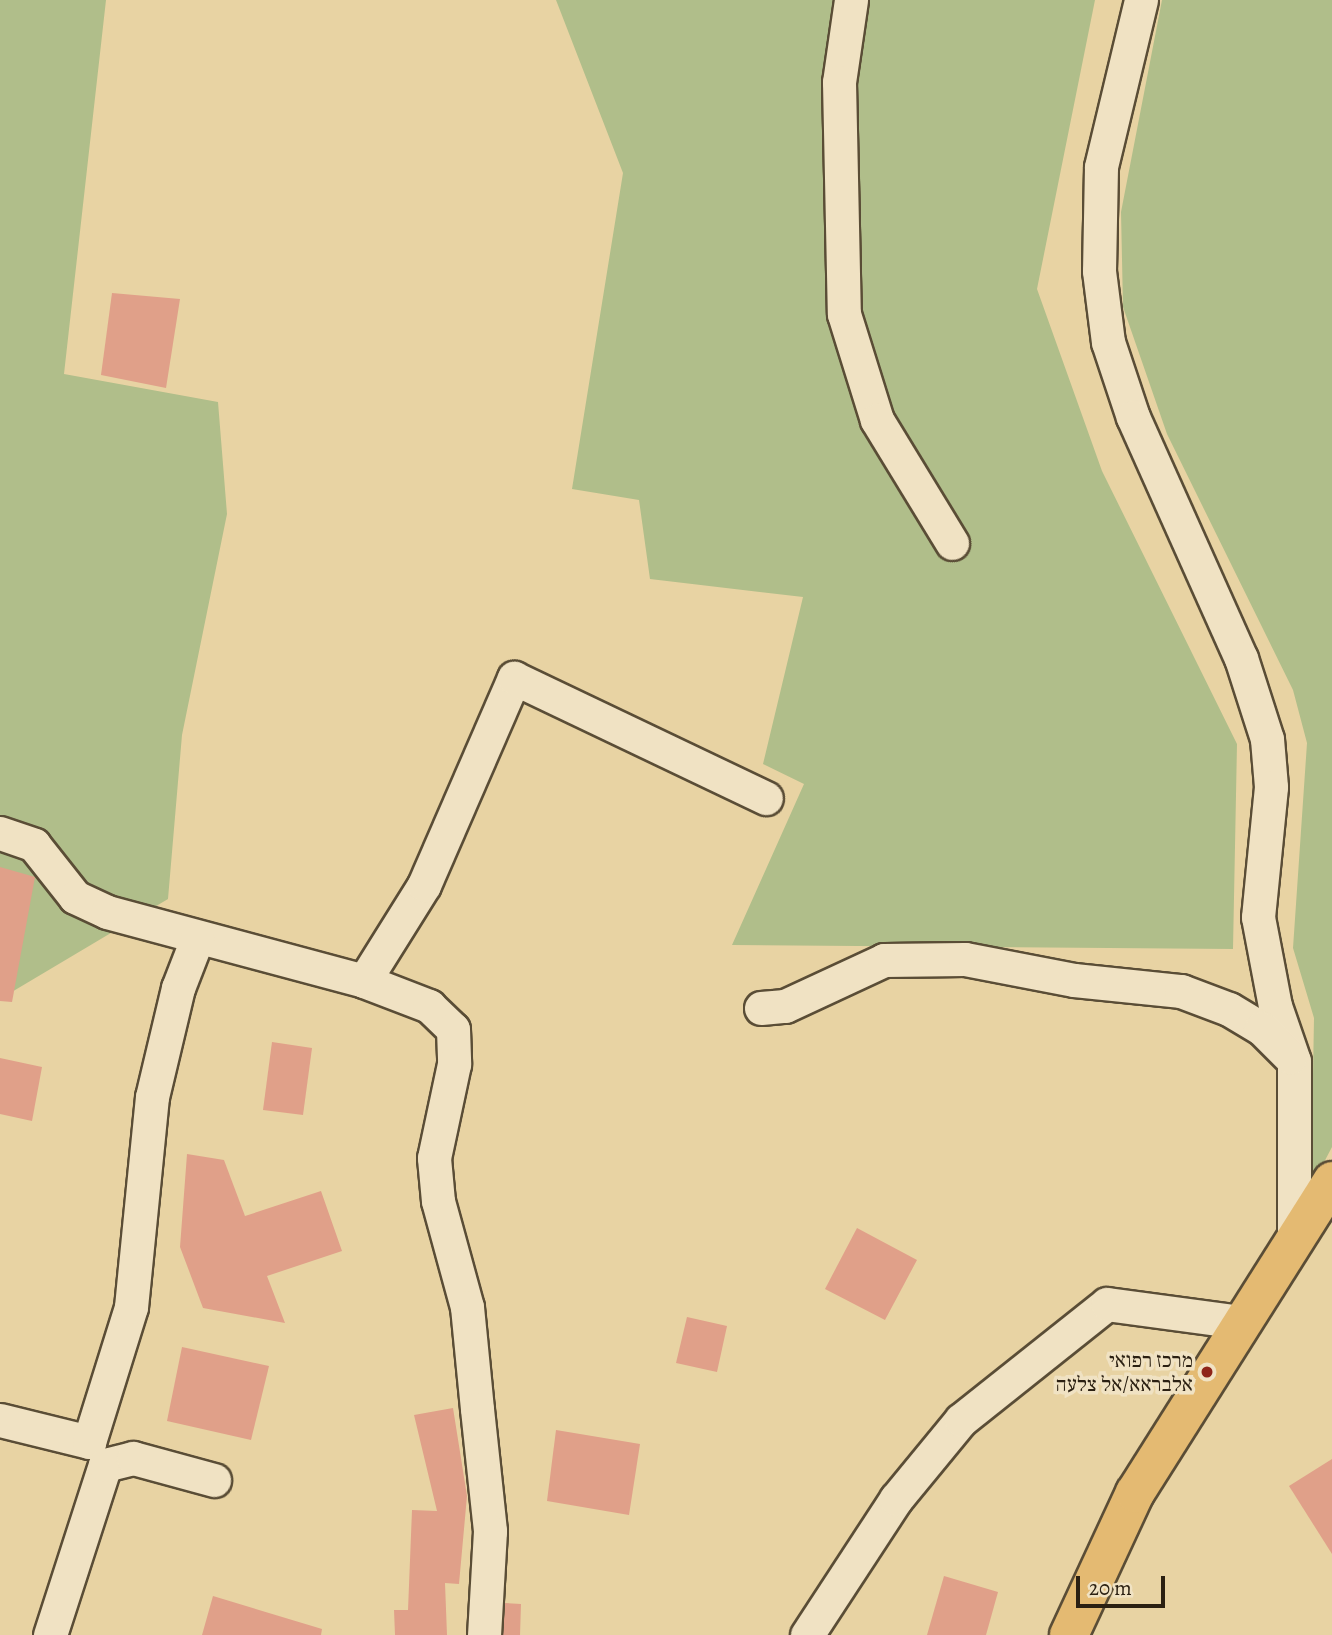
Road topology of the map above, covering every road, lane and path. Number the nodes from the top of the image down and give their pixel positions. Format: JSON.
{"nodes":[{"id":1,"x":851,"y":0,"type":"edge"},
{"id":2,"x":1141,"y":0,"type":"edge"},
{"id":3,"x":953,"y":543,"type":"dead end"},
{"id":4,"x":766,"y":798,"type":"dead end"},
{"id":5,"x":0,"y":833,"type":"edge"},
{"id":6,"x":197,"y":939,"type":"junction"},
{"id":7,"x":364,"y":981,"type":"junction"},
{"id":8,"x":761,"y":1008,"type":"dead end"},
{"id":9,"x":1294,"y":1062,"type":"junction"},
{"id":10,"x":1332,"y":1181,"type":"edge"},
{"id":11,"x":1294,"y":1234,"type":"junction"},
{"id":12,"x":1240,"y":1322,"type":"junction"},
{"id":13,"x":0,"y":1420,"type":"edge"},
{"id":14,"x":97,"y":1454,"type":"junction"},
{"id":15,"x":214,"y":1480,"type":"dead end"},
{"id":16,"x":50,"y":1635,"type":"edge"},
{"id":17,"x":484,"y":1635,"type":"edge"},
{"id":18,"x":807,"y":1635,"type":"edge"},
{"id":19,"x":1069,"y":1635,"type":"edge"}],
"edges":[{"from":1,"to":3,"type":"street"},
{"from":2,"to":9,"type":"street"},
{"from":4,"to":7,"type":"street"},
{"from":5,"to":6,"type":"street"},
{"from":6,"to":7,"type":"street"},
{"from":6,"to":14,"type":"street"},
{"from":7,"to":17,"type":"street"},
{"from":8,"to":9,"type":"street"},
{"from":9,"to":11,"type":"street"},
{"from":10,"to":11,"type":"main road"},
{"from":11,"to":12,"type":"main road"},
{"from":12,"to":18,"type":"street"},
{"from":12,"to":19,"type":"main road"},
{"from":13,"to":14,"type":"street"},
{"from":14,"to":15,"type":"street"},
{"from":14,"to":16,"type":"street"}]}
